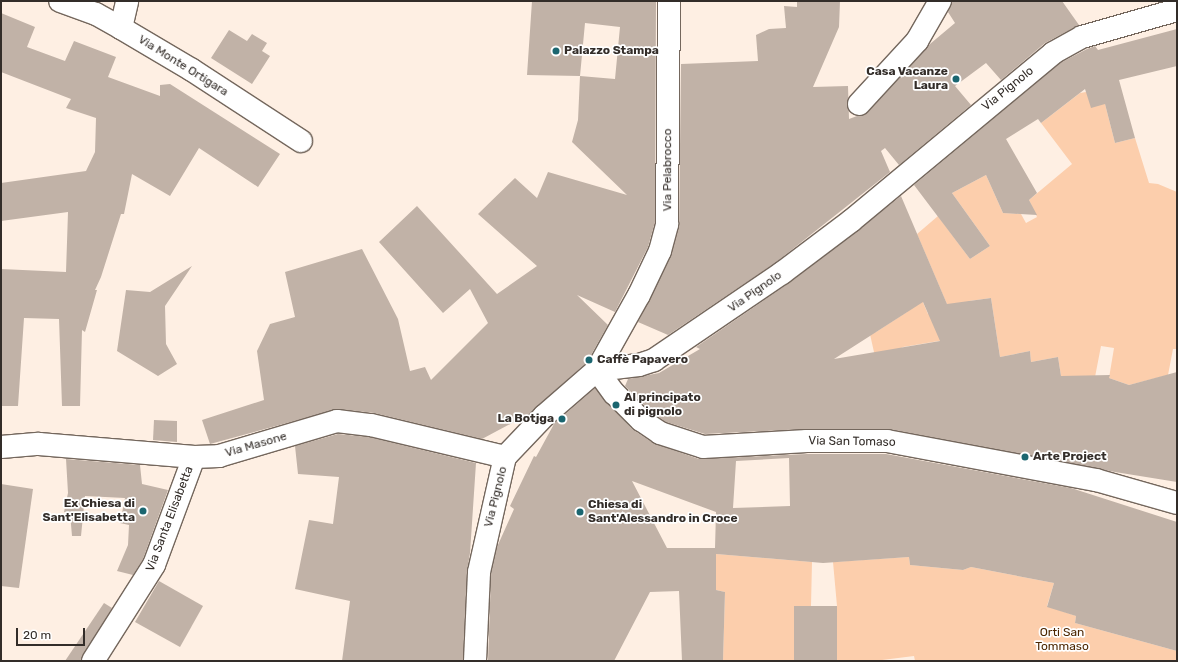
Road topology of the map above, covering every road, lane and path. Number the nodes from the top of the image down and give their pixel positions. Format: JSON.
{"nodes":[{"id":1,"x":60,"y":1,"type":"edge"},
{"id":2,"x":127,"y":1,"type":"edge"},
{"id":3,"x":669,"y":1,"type":"edge"},
{"id":4,"x":940,"y":1,"type":"edge"},
{"id":5,"x":1177,"y":10,"type":"edge"},
{"id":6,"x":122,"y":28,"type":"junction"},
{"id":7,"x":860,"y":104,"type":"dead end"},
{"id":8,"x":301,"y":141,"type":"dead end"},
{"id":9,"x":597,"y":370,"type":"junction"},
{"id":10,"x":1,"y":447,"type":"edge"},
{"id":11,"x":194,"y":457,"type":"junction"},
{"id":12,"x":506,"y":457,"type":"junction"},
{"id":13,"x":1177,"y":503,"type":"edge"},
{"id":14,"x":93,"y":661,"type":"edge"},
{"id":15,"x":475,"y":661,"type":"edge"}],
"edges":[{"from":1,"to":6,"type":"street","name":"Via Monte Ortigara"},
{"from":2,"to":6,"type":"street"},
{"from":3,"to":9,"type":"street","name":"Via Pelabrocco"},
{"from":4,"to":7,"type":"street"},
{"from":5,"to":9,"type":"street","name":"Via Pignolo"},
{"from":6,"to":8,"type":"street","name":"Via Monte Ortigara"},
{"from":9,"to":12,"type":"street","name":"Via Pignolo"},
{"from":9,"to":13,"type":"street","name":"Via San Tomaso"},
{"from":10,"to":11,"type":"street","name":"Via Masone"},
{"from":11,"to":12,"type":"street","name":"Via Masone"},
{"from":11,"to":14,"type":"street","name":"Via Santa Elisabetta"},
{"from":12,"to":15,"type":"street","name":"Via Pignolo"}]}
